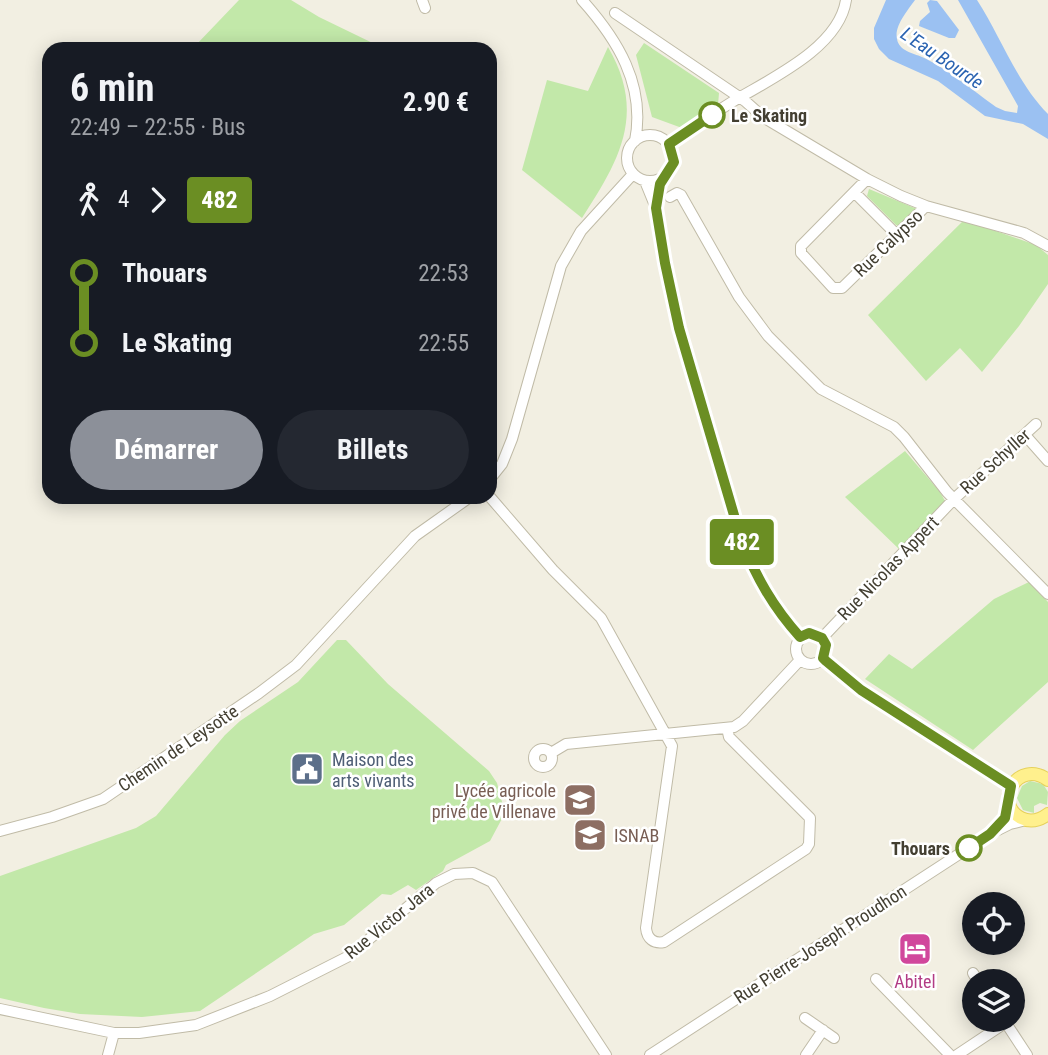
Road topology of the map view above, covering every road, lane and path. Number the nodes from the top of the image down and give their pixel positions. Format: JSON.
{"nodes":[{"id":1,"x":582,"y":0,"type":"edge"},
{"id":2,"x":846,"y":0,"type":"edge"},
{"id":3,"x":615,"y":13,"type":"dead end"},
{"id":4,"x":739,"y":98,"type":"junction"},
{"id":5,"x":638,"y":107,"type":"junction"},
{"id":6,"x":657,"y":135,"type":"junction"},
{"id":7,"x":635,"y":141,"type":"junction"},
{"id":8,"x":669,"y":144,"type":"junction"},
{"id":9,"x":633,"y":174,"type":"junction"},
{"id":10,"x":664,"y":178,"type":"junction"},
{"id":11,"x":867,"y":179,"type":"junction"},
{"id":12,"x":645,"y":181,"type":"junction"},
{"id":13,"x":855,"y":192,"type":"junction"},
{"id":14,"x":670,"y":197,"type":"dead end"},
{"id":15,"x":926,"y":206,"type":"junction"},
{"id":16,"x":656,"y":208,"type":"junction"},
{"id":17,"x":897,"y":235,"type":"junction"},
{"id":18,"x":1048,"y":246,"type":"edge"},
{"id":19,"x":1036,"y":424,"type":"dead end"},
{"id":20,"x":1025,"y":435,"type":"junction"},
{"id":21,"x":1048,"y":461,"type":"edge"},
{"id":22,"x":497,"y":470,"type":"edge"},
{"id":23,"x":954,"y":499,"type":"junction"},
{"id":24,"x":461,"y":504,"type":"edge"},
{"id":25,"x":496,"y":504,"type":"edge"},
{"id":26,"x":1048,"y":594,"type":"edge"},
{"id":27,"x":800,"y":637,"type":"junction"},
{"id":28,"x":822,"y":638,"type":"junction"},
{"id":29,"x":823,"y":658,"type":"junction"},
{"id":30,"x":800,"y":660,"type":"junction"},
{"id":31,"x":727,"y":728,"type":"junction"},
{"id":32,"x":666,"y":734,"type":"junction"},
{"id":33,"x":551,"y":753,"type":"dead end"},
{"id":34,"x":1046,"y":777,"type":"edge"},
{"id":35,"x":1011,"y":786,"type":"junction"},
{"id":36,"x":1009,"y":802,"type":"junction"},
{"id":37,"x":1040,"y":820,"type":"edge"},
{"id":38,"x":0,"y":831,"type":"edge"},
{"id":39,"x":990,"y":834,"type":"junction"},
{"id":40,"x":876,"y":979,"type":"dead end"},
{"id":41,"x":0,"y":1009,"type":"edge"},
{"id":42,"x":805,"y":1018,"type":"dead end"},
{"id":43,"x":823,"y":1030,"type":"junction"},
{"id":44,"x":989,"y":1032,"type":"edge"},
{"id":45,"x":1012,"y":1032,"type":"edge"},
{"id":46,"x":114,"y":1033,"type":"junction"},
{"id":47,"x":834,"y":1038,"type":"dead end"},
{"id":48,"x":108,"y":1055,"type":"edge"},
{"id":49,"x":606,"y":1055,"type":"edge"},
{"id":50,"x":650,"y":1055,"type":"edge"},
{"id":51,"x":806,"y":1055,"type":"edge"},
{"id":52,"x":950,"y":1055,"type":"edge"},
{"id":53,"x":957,"y":1055,"type":"edge"},
{"id":54,"x":1027,"y":1055,"type":"edge"}],
"edges":[{"from":1,"to":5,"type":"street"},
{"from":2,"to":4,"type":"street"},
{"from":3,"to":4,"type":"street"},
{"from":4,"to":8,"type":"street"},
{"from":4,"to":11,"type":"street"},
{"from":5,"to":6,"type":"street"},
{"from":5,"to":7,"type":"street"},
{"from":6,"to":7,"type":"street"},
{"from":6,"to":8,"type":"street"},
{"from":7,"to":9,"type":"street"},
{"from":8,"to":10,"type":"street"},
{"from":9,"to":12,"type":"street"},
{"from":9,"to":22,"type":"street"},
{"from":10,"to":12,"type":"street"},
{"from":10,"to":16,"type":"street"},
{"from":11,"to":13,"type":"street","name":"Rue Calypso"},
{"from":11,"to":15,"type":"street"},
{"from":12,"to":16,"type":"street"},
{"from":13,"to":17,"type":"street"},
{"from":13,"to":17,"type":"street","name":"Rue Calypso"},
{"from":14,"to":23,"type":"street"},
{"from":15,"to":17,"type":"street","name":"Rue Calypso"},
{"from":15,"to":18,"type":"street"},
{"from":16,"to":27,"type":"street"},
{"from":19,"to":20,"type":"street","name":"Rue Schyller"},
{"from":20,"to":21,"type":"street"},
{"from":20,"to":23,"type":"street","name":"Rue Schyller"},
{"from":23,"to":26,"type":"street"},
{"from":23,"to":28,"type":"street","name":"Rue Nicolas Appert"},
{"from":24,"to":38,"type":"street","name":"Chemin de Leysotte"},
{"from":25,"to":32,"type":"street"},
{"from":27,"to":28,"type":"street"},
{"from":27,"to":30,"type":"street"},
{"from":28,"to":29,"type":"street"},
{"from":29,"to":30,"type":"street"},
{"from":29,"to":35,"type":"street"},
{"from":30,"to":31,"type":"street"},
{"from":31,"to":32,"type":"street"},
{"from":31,"to":32,"type":"street"},
{"from":32,"to":33,"type":"street"},
{"from":34,"to":35,"type":"main road"},
{"from":35,"to":36,"type":"main road"},
{"from":36,"to":37,"type":"main road"},
{"from":36,"to":39,"type":"street","name":"Rue Pierre-Joseph Proudhon"},
{"from":37,"to":39,"type":"street","name":"Rue Pierre-Joseph Proudhon"},
{"from":39,"to":50,"type":"street","name":"Rue Pierre-Joseph Proudhon"},
{"from":40,"to":52,"type":"street"},
{"from":41,"to":46,"type":"street","name":"Rue Victor Jara"},
{"from":42,"to":43,"type":"street"},
{"from":43,"to":47,"type":"street"},
{"from":43,"to":51,"type":"street"},
{"from":44,"to":53,"type":"street"},
{"from":45,"to":54,"type":"street"},
{"from":46,"to":48,"type":"street"},
{"from":46,"to":49,"type":"street","name":"Rue Victor Jara"}]}
